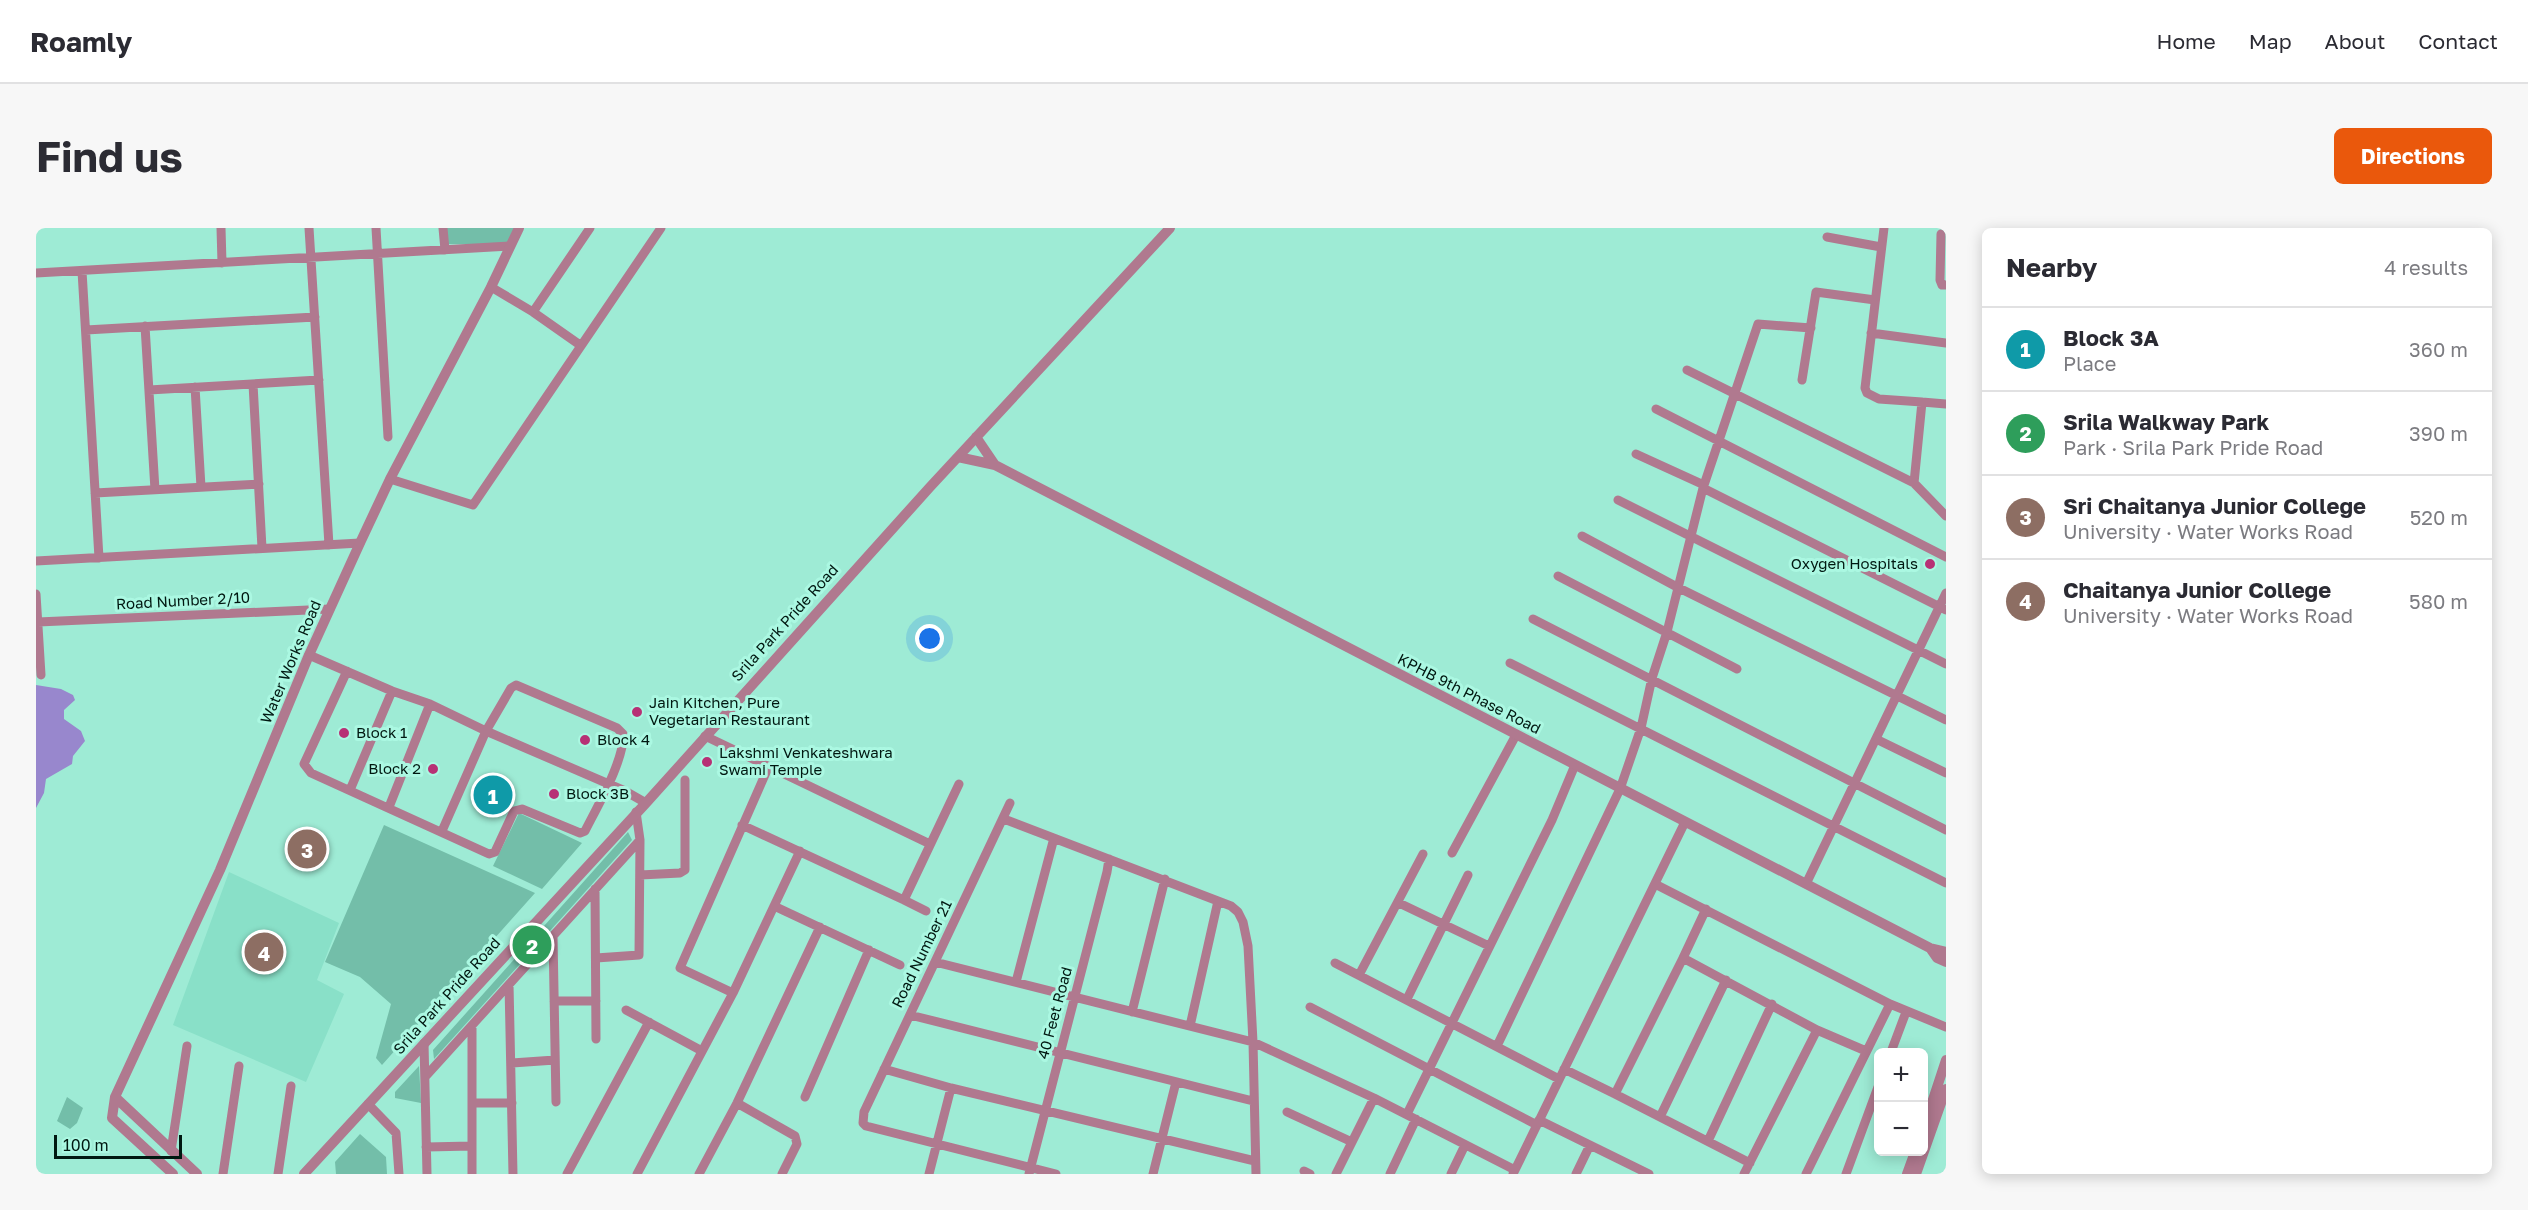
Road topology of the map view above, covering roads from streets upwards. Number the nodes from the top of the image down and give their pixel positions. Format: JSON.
{"nodes":[{"id":1,"x":221,"y":228,"type":"edge"},
{"id":2,"x":309,"y":228,"type":"edge"},
{"id":3,"x":376,"y":228,"type":"edge"},
{"id":4,"x":443,"y":228,"type":"edge"},
{"id":5,"x":519,"y":228,"type":"edge"},
{"id":6,"x":590,"y":228,"type":"edge"},
{"id":7,"x":661,"y":228,"type":"edge"},
{"id":8,"x":1170,"y":228,"type":"edge"},
{"id":9,"x":1884,"y":228,"type":"edge"},
{"id":10,"x":1941,"y":234,"type":"dead end"},
{"id":11,"x":1827,"y":237,"type":"dead end"},
{"id":12,"x":510,"y":246,"type":"junction"},
{"id":13,"x":1881,"y":248,"type":"junction"},
{"id":14,"x":445,"y":250,"type":"junction"},
{"id":15,"x":377,"y":254,"type":"junction"},
{"id":16,"x":311,"y":258,"type":"junction"},
{"id":17,"x":222,"y":263,"type":"junction"},
{"id":18,"x":82,"y":271,"type":"junction"},
{"id":19,"x":36,"y":273,"type":"edge"},
{"id":20,"x":1946,"y":285,"type":"edge"},
{"id":21,"x":491,"y":287,"type":"junction"},
{"id":22,"x":1875,"y":300,"type":"junction"},
{"id":23,"x":533,"y":312,"type":"junction"},
{"id":24,"x":315,"y":317,"type":"junction"},
{"id":25,"x":145,"y":326,"type":"junction"},
{"id":26,"x":1810,"y":328,"type":"junction"},
{"id":27,"x":86,"y":330,"type":"junction"},
{"id":28,"x":1870,"y":333,"type":"junction"},
{"id":29,"x":1946,"y":343,"type":"edge"},
{"id":30,"x":580,"y":345,"type":"junction"},
{"id":31,"x":1688,"y":370,"type":"dead end"},
{"id":32,"x":319,"y":380,"type":"junction"},
{"id":33,"x":1802,"y":380,"type":"dead end"},
{"id":34,"x":253,"y":384,"type":"junction"},
{"id":35,"x":195,"y":387,"type":"junction"},
{"id":36,"x":149,"y":390,"type":"junction"},
{"id":37,"x":1734,"y":394,"type":"junction"},
{"id":38,"x":1923,"y":402,"type":"junction"},
{"id":39,"x":1946,"y":404,"type":"edge"},
{"id":40,"x":1656,"y":409,"type":"dead end"},
{"id":41,"x":388,"y":437,"type":"dead end"},
{"id":42,"x":976,"y":437,"type":"junction"},
{"id":43,"x":1719,"y":442,"type":"junction"},
{"id":44,"x":1636,"y":454,"type":"dead end"},
{"id":45,"x":958,"y":457,"type":"junction"},
{"id":46,"x":995,"y":465,"type":"junction"},
{"id":47,"x":390,"y":479,"type":"junction"},
{"id":48,"x":1914,"y":483,"type":"junction"},
{"id":49,"x":259,"y":484,"type":"junction"},
{"id":50,"x":201,"y":487,"type":"junction"},
{"id":51,"x":1703,"y":487,"type":"junction"},
{"id":52,"x":155,"y":490,"type":"junction"},
{"id":53,"x":95,"y":493,"type":"junction"},
{"id":54,"x":1618,"y":500,"type":"dead end"},
{"id":55,"x":1946,"y":516,"type":"edge"},
{"id":56,"x":1582,"y":536,"type":"dead end"},
{"id":57,"x":1691,"y":538,"type":"junction"},
{"id":58,"x":360,"y":543,"type":"junction"},
{"id":59,"x":329,"y":544,"type":"junction"},
{"id":60,"x":262,"y":548,"type":"junction"},
{"id":61,"x":1946,"y":557,"type":"edge"},
{"id":62,"x":99,"y":558,"type":"junction"},
{"id":63,"x":36,"y":561,"type":"edge"},
{"id":64,"x":1557,"y":576,"type":"dead end"},
{"id":65,"x":1677,"y":587,"type":"junction"},
{"id":66,"x":1946,"y":593,"type":"edge"},
{"id":67,"x":36,"y":594,"type":"edge"},
{"id":68,"x":330,"y":609,"type":"junction"},
{"id":69,"x":1942,"y":609,"type":"edge"},
{"id":70,"x":1533,"y":620,"type":"dead end"},
{"id":71,"x":38,"y":622,"type":"junction"},
{"id":72,"x":1667,"y":632,"type":"junction"},
{"id":73,"x":1918,"y":650,"type":"junction"},
{"id":74,"x":309,"y":655,"type":"junction"},
{"id":75,"x":1509,"y":663,"type":"dead end"},
{"id":76,"x":1946,"y":664,"type":"edge"},
{"id":77,"x":1737,"y":669,"type":"dead end"},
{"id":78,"x":347,"y":672,"type":"junction"},
{"id":79,"x":41,"y":675,"type":"dead end"},
{"id":80,"x":1652,"y":678,"type":"junction"},
{"id":81,"x":392,"y":692,"type":"junction"},
{"id":82,"x":1896,"y":695,"type":"junction"},
{"id":83,"x":430,"y":704,"type":"junction"},
{"id":84,"x":1946,"y":720,"type":"edge"},
{"id":85,"x":1641,"y":728,"type":"junction"},
{"id":86,"x":486,"y":731,"type":"junction"},
{"id":87,"x":1516,"y":735,"type":"junction"},
{"id":88,"x":705,"y":736,"type":"junction"},
{"id":89,"x":1876,"y":739,"type":"junction"},
{"id":90,"x":1575,"y":765,"type":"junction"},
{"id":91,"x":768,"y":768,"type":"junction"},
{"id":92,"x":1946,"y":773,"type":"edge"},
{"id":93,"x":685,"y":780,"type":"dead end"},
{"id":94,"x":1855,"y":783,"type":"junction"},
{"id":95,"x":608,"y":784,"type":"junction"},
{"id":96,"x":959,"y":784,"type":"dead end"},
{"id":97,"x":1620,"y":789,"type":"junction"},
{"id":98,"x":350,"y":790,"type":"junction"},
{"id":99,"x":646,"y":802,"type":"junction"},
{"id":100,"x":1010,"y":803,"type":"dead end"},
{"id":101,"x":390,"y":807,"type":"junction"},
{"id":102,"x":636,"y":812,"type":"junction"},
{"id":103,"x":1004,"y":819,"type":"junction"},
{"id":104,"x":1685,"y":822,"type":"junction"},
{"id":105,"x":742,"y":825,"type":"junction"},
{"id":106,"x":1834,"y":826,"type":"junction"},
{"id":107,"x":1946,"y":830,"type":"edge"},
{"id":108,"x":442,"y":831,"type":"junction"},
{"id":109,"x":1054,"y":838,"type":"junction"},
{"id":110,"x":640,"y":840,"type":"junction"},
{"id":111,"x":930,"y":844,"type":"junction"},
{"id":112,"x":800,"y":851,"type":"junction"},
{"id":113,"x":1452,"y":853,"type":"dead end"},
{"id":114,"x":1423,"y":854,"type":"dead end"},
{"id":115,"x":1109,"y":859,"type":"junction"},
{"id":116,"x":640,"y":875,"type":"junction"},
{"id":117,"x":1468,"y":875,"type":"dead end"},
{"id":118,"x":1165,"y":879,"type":"junction"},
{"id":119,"x":1946,"y":883,"type":"edge"},
{"id":120,"x":1655,"y":884,"type":"junction"},
{"id":121,"x":1806,"y":884,"type":"junction"},
{"id":122,"x":595,"y":889,"type":"junction"},
{"id":123,"x":904,"y":900,"type":"junction"},
{"id":124,"x":1218,"y":901,"type":"junction"},
{"id":125,"x":1398,"y":903,"type":"junction"},
{"id":126,"x":774,"y":906,"type":"junction"},
{"id":127,"x":1706,"y":909,"type":"junction"},
{"id":128,"x":926,"y":911,"type":"dead end"},
{"id":129,"x":1444,"y":924,"type":"junction"},
{"id":130,"x":820,"y":927,"type":"junction"},
{"id":131,"x":553,"y":936,"type":"junction"},
{"id":132,"x":1489,"y":946,"type":"junction"},
{"id":133,"x":1929,"y":948,"type":"junction"},
{"id":134,"x":869,"y":951,"type":"junction"},
{"id":135,"x":1946,"y":952,"type":"edge"},
{"id":136,"x":596,"y":958,"type":"junction"},
{"id":137,"x":1683,"y":958,"type":"junction"},
{"id":138,"x":935,"y":962,"type":"junction"},
{"id":139,"x":1946,"y":962,"type":"edge"},
{"id":140,"x":1335,"y":963,"type":"dead end"},
{"id":141,"x":900,"y":965,"type":"dead end"},
{"id":142,"x":1359,"y":975,"type":"junction"},
{"id":143,"x":1726,"y":980,"type":"junction"},
{"id":144,"x":1016,"y":982,"type":"junction"},
{"id":145,"x":509,"y":984,"type":"junction"},
{"id":146,"x":733,"y":993,"type":"junction"},
{"id":147,"x":1075,"y":997,"type":"junction"},
{"id":148,"x":1407,"y":999,"type":"junction"},
{"id":149,"x":596,"y":1001,"type":"junction"},
{"id":150,"x":554,"y":1002,"type":"junction"},
{"id":151,"x":1772,"y":1004,"type":"junction"},
{"id":152,"x":1890,"y":1004,"type":"junction"},
{"id":153,"x":1310,"y":1007,"type":"dead end"},
{"id":154,"x":626,"y":1010,"type":"dead end"},
{"id":155,"x":1132,"y":1012,"type":"junction"},
{"id":156,"x":1906,"y":1012,"type":"junction"},
{"id":157,"x":910,"y":1015,"type":"junction"},
{"id":158,"x":649,"y":1022,"type":"junction"},
{"id":159,"x":1452,"y":1023,"type":"junction"},
{"id":160,"x":1190,"y":1026,"type":"junction"},
{"id":161,"x":1946,"y":1027,"type":"edge"},
{"id":162,"x":472,"y":1028,"type":"junction"},
{"id":163,"x":1817,"y":1030,"type":"junction"},
{"id":164,"x":596,"y":1039,"type":"dead end"},
{"id":165,"x":1253,"y":1042,"type":"junction"},
{"id":166,"x":424,"y":1043,"type":"junction"},
{"id":167,"x":187,"y":1046,"type":"dead end"},
{"id":168,"x":1497,"y":1046,"type":"junction"},
{"id":169,"x":1893,"y":1048,"type":"edge"},
{"id":170,"x":702,"y":1051,"type":"junction"},
{"id":171,"x":1866,"y":1051,"type":"junction"},
{"id":172,"x":1060,"y":1054,"type":"junction"},
{"id":173,"x":555,"y":1060,"type":"junction"},
{"id":174,"x":1946,"y":1060,"type":"edge"},
{"id":175,"x":512,"y":1063,"type":"junction"},
{"id":176,"x":239,"y":1066,"type":"dead end"},
{"id":177,"x":884,"y":1069,"type":"junction"},
{"id":178,"x":1430,"y":1069,"type":"junction"},
{"id":179,"x":1564,"y":1069,"type":"junction"},
{"id":180,"x":424,"y":1077,"type":"junction"},
{"id":181,"x":1559,"y":1079,"type":"junction"},
{"id":182,"x":1176,"y":1082,"type":"junction"},
{"id":183,"x":291,"y":1086,"type":"dead end"},
{"id":184,"x":951,"y":1088,"type":"junction"},
{"id":185,"x":1946,"y":1089,"type":"edge"},
{"id":186,"x":1615,"y":1094,"type":"junction"},
{"id":187,"x":115,"y":1097,"type":"junction"},
{"id":188,"x":805,"y":1097,"type":"dead end"},
{"id":189,"x":1374,"y":1098,"type":"junction"},
{"id":190,"x":1874,"y":1098,"type":"edge"},
{"id":191,"x":1253,"y":1101,"type":"junction"},
{"id":192,"x":556,"y":1102,"type":"dead end"},
{"id":193,"x":472,"y":1103,"type":"junction"},
{"id":194,"x":512,"y":1103,"type":"junction"},
{"id":195,"x":737,"y":1103,"type":"junction"},
{"id":196,"x":368,"y":1104,"type":"junction"},
{"id":197,"x":1045,"y":1111,"type":"junction"},
{"id":198,"x":1287,"y":1112,"type":"dead end"},
{"id":199,"x":1928,"y":1112,"type":"edge"},
{"id":200,"x":1407,"y":1114,"type":"junction"},
{"id":201,"x":1660,"y":1117,"type":"junction"},
{"id":202,"x":1416,"y":1119,"type":"junction"},
{"id":203,"x":1538,"y":1123,"type":"junction"},
{"id":204,"x":1162,"y":1138,"type":"junction"},
{"id":205,"x":1708,"y":1141,"type":"junction"},
{"id":206,"x":1352,"y":1142,"type":"junction"},
{"id":207,"x":936,"y":1144,"type":"junction"},
{"id":208,"x":1465,"y":1144,"type":"junction"},
{"id":209,"x":1590,"y":1145,"type":"junction"},
{"id":210,"x":472,"y":1146,"type":"junction"},
{"id":211,"x":426,"y":1147,"type":"junction"},
{"id":212,"x":171,"y":1151,"type":"junction"},
{"id":213,"x":1914,"y":1156,"type":"edge"},
{"id":214,"x":1256,"y":1161,"type":"junction"},
{"id":215,"x":1750,"y":1163,"type":"junction"},
{"id":216,"x":1030,"y":1171,"type":"edge"},
{"id":217,"x":1514,"y":1172,"type":"edge"},
{"id":218,"x":172,"y":1174,"type":"edge"},
{"id":219,"x":197,"y":1174,"type":"edge"},
{"id":220,"x":223,"y":1174,"type":"edge"},
{"id":221,"x":278,"y":1174,"type":"edge"},
{"id":222,"x":304,"y":1174,"type":"edge"},
{"id":223,"x":399,"y":1174,"type":"edge"},
{"id":224,"x":427,"y":1174,"type":"edge"},
{"id":225,"x":472,"y":1174,"type":"edge"},
{"id":226,"x":513,"y":1174,"type":"edge"},
{"id":227,"x":567,"y":1174,"type":"edge"},
{"id":228,"x":637,"y":1174,"type":"edge"},
{"id":229,"x":699,"y":1174,"type":"edge"},
{"id":230,"x":782,"y":1174,"type":"edge"},
{"id":231,"x":928,"y":1174,"type":"edge"},
{"id":232,"x":1056,"y":1174,"type":"edge"},
{"id":233,"x":1153,"y":1174,"type":"edge"},
{"id":234,"x":1256,"y":1174,"type":"edge"},
{"id":235,"x":1336,"y":1174,"type":"edge"},
{"id":236,"x":1390,"y":1174,"type":"edge"},
{"id":237,"x":1451,"y":1174,"type":"edge"},
{"id":238,"x":1576,"y":1174,"type":"edge"},
{"id":239,"x":1649,"y":1174,"type":"edge"},
{"id":240,"x":1744,"y":1174,"type":"edge"},
{"id":241,"x":1806,"y":1174,"type":"edge"},
{"id":242,"x":1846,"y":1174,"type":"edge"},
{"id":243,"x":1907,"y":1174,"type":"edge"},
{"id":244,"x":1916,"y":1174,"type":"edge"}],
"edges":[{"from":1,"to":17,"type":"street"},
{"from":2,"to":16,"type":"street"},
{"from":3,"to":15,"type":"street"},
{"from":4,"to":14,"type":"street"},
{"from":5,"to":12,"type":"street","name":"Water Works Road"},
{"from":6,"to":23,"type":"street"},
{"from":7,"to":30,"type":"street"},
{"from":8,"to":42,"type":"street","name":"Srila Park Pride Road"},
{"from":9,"to":13,"type":"street"},
{"from":10,"to":20,"type":"street"},
{"from":11,"to":13,"type":"street"},
{"from":12,"to":14,"type":"street"},
{"from":12,"to":21,"type":"street","name":"Water Works Road"},
{"from":13,"to":22,"type":"street"},
{"from":14,"to":15,"type":"street"},
{"from":15,"to":16,"type":"street"},
{"from":15,"to":41,"type":"street"},
{"from":16,"to":17,"type":"street"},
{"from":16,"to":24,"type":"street"},
{"from":17,"to":18,"type":"street"},
{"from":18,"to":19,"type":"street"},
{"from":18,"to":27,"type":"street"},
{"from":21,"to":23,"type":"street"},
{"from":21,"to":47,"type":"street","name":"Water Works Road"},
{"from":22,"to":26,"type":"street"},
{"from":22,"to":28,"type":"street"},
{"from":23,"to":30,"type":"street"},
{"from":24,"to":25,"type":"street"},
{"from":24,"to":32,"type":"street"},
{"from":25,"to":27,"type":"street"},
{"from":25,"to":36,"type":"street"},
{"from":26,"to":33,"type":"street"},
{"from":26,"to":37,"type":"street"},
{"from":27,"to":53,"type":"street"},
{"from":28,"to":29,"type":"street"},
{"from":28,"to":38,"type":"street"},
{"from":30,"to":47,"type":"street"},
{"from":31,"to":37,"type":"street"},
{"from":32,"to":34,"type":"street"},
{"from":32,"to":59,"type":"street"},
{"from":34,"to":35,"type":"street"},
{"from":34,"to":49,"type":"street"},
{"from":35,"to":36,"type":"street"},
{"from":35,"to":50,"type":"street"},
{"from":36,"to":52,"type":"street"},
{"from":37,"to":43,"type":"street"},
{"from":37,"to":48,"type":"street"},
{"from":38,"to":39,"type":"street"},
{"from":38,"to":48,"type":"street"},
{"from":40,"to":43,"type":"street"},
{"from":42,"to":45,"type":"street","name":"Srila Park Pride Road"},
{"from":42,"to":46,"type":"street","name":"KPHB 9th Phase Road"},
{"from":43,"to":51,"type":"street"},
{"from":43,"to":61,"type":"street"},
{"from":44,"to":51,"type":"street"},
{"from":45,"to":46,"type":"street","name":"KPHB 9th Phase Road"},
{"from":45,"to":88,"type":"street","name":"Srila Park Pride Road"},
{"from":46,"to":87,"type":"street","name":"KPHB 9th Phase Road"},
{"from":47,"to":58,"type":"street","name":"Water Works Road"},
{"from":48,"to":55,"type":"street"},
{"from":49,"to":50,"type":"street"},
{"from":49,"to":60,"type":"street"},
{"from":50,"to":52,"type":"street"},
{"from":51,"to":57,"type":"street"},
{"from":51,"to":69,"type":"street"},
{"from":52,"to":53,"type":"street"},
{"from":53,"to":62,"type":"street"},
{"from":54,"to":57,"type":"street"},
{"from":56,"to":65,"type":"street"},
{"from":57,"to":65,"type":"street"},
{"from":57,"to":73,"type":"street"},
{"from":58,"to":59,"type":"street"},
{"from":58,"to":68,"type":"street","name":"Water Works Road"},
{"from":59,"to":60,"type":"street"},
{"from":60,"to":62,"type":"street"},
{"from":62,"to":63,"type":"street"},
{"from":64,"to":72,"type":"street"},
{"from":65,"to":72,"type":"street"},
{"from":65,"to":82,"type":"street"},
{"from":66,"to":69,"type":"street"},
{"from":67,"to":71,"type":"street"},
{"from":68,"to":71,"type":"street","name":"Road Number 2/10"},
{"from":68,"to":74,"type":"street","name":"Water Works Road"},
{"from":69,"to":73,"type":"street"},
{"from":70,"to":80,"type":"street"},
{"from":71,"to":79,"type":"street"},
{"from":72,"to":77,"type":"street"},
{"from":72,"to":80,"type":"street"},
{"from":73,"to":76,"type":"street"},
{"from":73,"to":82,"type":"street"},
{"from":74,"to":78,"type":"street"},
{"from":74,"to":187,"type":"street","name":"Water Works Road"},
{"from":75,"to":85,"type":"street"},
{"from":78,"to":81,"type":"street"},
{"from":78,"to":98,"type":"street"},
{"from":80,"to":85,"type":"street"},
{"from":80,"to":94,"type":"street"},
{"from":81,"to":83,"type":"street"},
{"from":81,"to":98,"type":"street"},
{"from":82,"to":84,"type":"street"},
{"from":82,"to":89,"type":"street"},
{"from":83,"to":86,"type":"street"},
{"from":83,"to":101,"type":"street"},
{"from":85,"to":97,"type":"street"},
{"from":85,"to":106,"type":"street"},
{"from":86,"to":95,"type":"street"},
{"from":86,"to":95,"type":"street"},
{"from":86,"to":108,"type":"street"},
{"from":87,"to":90,"type":"street","name":"KPHB 9th Phase Road"},
{"from":87,"to":113,"type":"street"},
{"from":88,"to":91,"type":"street"},
{"from":88,"to":99,"type":"street","name":"Srila Park Pride Road"},
{"from":89,"to":92,"type":"street"},
{"from":89,"to":94,"type":"street"},
{"from":90,"to":97,"type":"street","name":"KPHB 9th Phase Road"},
{"from":90,"to":132,"type":"street"},
{"from":91,"to":105,"type":"street"},
{"from":91,"to":111,"type":"street"},
{"from":93,"to":116,"type":"street"},
{"from":94,"to":106,"type":"street"},
{"from":94,"to":107,"type":"street"},
{"from":95,"to":99,"type":"street"},
{"from":95,"to":108,"type":"street"},
{"from":96,"to":111,"type":"street"},
{"from":97,"to":104,"type":"street","name":"KPHB 9th Phase Road"},
{"from":97,"to":168,"type":"street"},
{"from":98,"to":101,"type":"street"},
{"from":99,"to":102,"type":"street","name":"Srila Park Pride Road"},
{"from":100,"to":103,"type":"street","name":"Road Number 21"},
{"from":101,"to":108,"type":"street"},
{"from":102,"to":110,"type":"street"},
{"from":102,"to":166,"type":"street","name":"Srila Park Pride Road"},
{"from":103,"to":109,"type":"street"},
{"from":103,"to":138,"type":"street","name":"Road Number 21"},
{"from":104,"to":120,"type":"street"},
{"from":104,"to":121,"type":"street","name":"KPHB 9th Phase Road"},
{"from":105,"to":112,"type":"street"},
{"from":105,"to":146,"type":"street"},
{"from":106,"to":119,"type":"street"},
{"from":106,"to":121,"type":"street"},
{"from":109,"to":115,"type":"street"},
{"from":109,"to":144,"type":"street"},
{"from":110,"to":116,"type":"street"},
{"from":110,"to":122,"type":"street"},
{"from":111,"to":123,"type":"street"},
{"from":112,"to":123,"type":"street"},
{"from":112,"to":126,"type":"street"},
{"from":114,"to":125,"type":"street"},
{"from":115,"to":118,"type":"street"},
{"from":115,"to":147,"type":"street","name":"40 Feet Road"},
{"from":116,"to":136,"type":"street"},
{"from":117,"to":129,"type":"street"},
{"from":118,"to":124,"type":"street"},
{"from":118,"to":155,"type":"street"},
{"from":120,"to":127,"type":"street"},
{"from":120,"to":179,"type":"street"},
{"from":121,"to":133,"type":"street","name":"KPHB 9th Phase Road"},
{"from":122,"to":131,"type":"street"},
{"from":122,"to":136,"type":"street"},
{"from":123,"to":128,"type":"street"},
{"from":124,"to":160,"type":"street"},
{"from":124,"to":165,"type":"street"},
{"from":125,"to":129,"type":"street"},
{"from":125,"to":142,"type":"street"},
{"from":126,"to":130,"type":"street"},
{"from":126,"to":146,"type":"street"},
{"from":127,"to":137,"type":"street"},
{"from":127,"to":152,"type":"street"},
{"from":129,"to":132,"type":"street"},
{"from":129,"to":148,"type":"street"},
{"from":130,"to":134,"type":"street"},
{"from":130,"to":195,"type":"street"},
{"from":131,"to":145,"type":"street"},
{"from":131,"to":150,"type":"street"},
{"from":132,"to":159,"type":"street"},
{"from":133,"to":135,"type":"street","name":"KPHB 9th Phase Road"},
{"from":133,"to":139,"type":"street","name":"KPHB 9th Phase Road"},
{"from":134,"to":141,"type":"street"},
{"from":134,"to":188,"type":"street"},
{"from":136,"to":149,"type":"street"},
{"from":137,"to":143,"type":"street"},
{"from":137,"to":186,"type":"street"},
{"from":138,"to":144,"type":"street"},
{"from":138,"to":157,"type":"street","name":"Road Number 21"},
{"from":140,"to":142,"type":"street"},
{"from":142,"to":148,"type":"street"},
{"from":143,"to":151,"type":"street"},
{"from":143,"to":201,"type":"street"},
{"from":144,"to":147,"type":"street"},
{"from":145,"to":162,"type":"street"},
{"from":145,"to":175,"type":"street"},
{"from":146,"to":170,"type":"street"},
{"from":147,"to":155,"type":"street"},
{"from":147,"to":172,"type":"street","name":"40 Feet Road"},
{"from":148,"to":159,"type":"street"},
{"from":149,"to":150,"type":"street"},
{"from":149,"to":164,"type":"street"},
{"from":150,"to":173,"type":"street"},
{"from":151,"to":163,"type":"street"},
{"from":151,"to":205,"type":"street"},
{"from":152,"to":156,"type":"street"},
{"from":152,"to":171,"type":"street"},
{"from":153,"to":178,"type":"street"},
{"from":154,"to":158,"type":"street"},
{"from":155,"to":160,"type":"street"},
{"from":156,"to":161,"type":"street"},
{"from":156,"to":169,"type":"street"},
{"from":157,"to":172,"type":"street"},
{"from":157,"to":177,"type":"street","name":"Road Number 21"},
{"from":158,"to":170,"type":"street"},
{"from":158,"to":227,"type":"street"},
{"from":159,"to":168,"type":"street"},
{"from":159,"to":178,"type":"street"},
{"from":160,"to":165,"type":"street"},
{"from":162,"to":180,"type":"street"},
{"from":162,"to":193,"type":"street"},
{"from":163,"to":171,"type":"street"},
{"from":163,"to":215,"type":"street"},
{"from":165,"to":189,"type":"street"},
{"from":165,"to":191,"type":"street"},
{"from":166,"to":180,"type":"street"},
{"from":166,"to":196,"type":"street","name":"Srila Park Pride Road"},
{"from":167,"to":212,"type":"street"},
{"from":168,"to":181,"type":"street"},
{"from":170,"to":228,"type":"street"},
{"from":171,"to":241,"type":"street"},
{"from":172,"to":182,"type":"street"},
{"from":172,"to":197,"type":"street","name":"40 Feet Road"},
{"from":173,"to":175,"type":"street"},
{"from":173,"to":192,"type":"street"},
{"from":174,"to":199,"type":"street"},
{"from":175,"to":194,"type":"street"},
{"from":176,"to":220,"type":"street"},
{"from":177,"to":184,"type":"street"},
{"from":177,"to":207,"type":"street","name":"Road Number 21"},
{"from":178,"to":200,"type":"street"},
{"from":178,"to":203,"type":"street"},
{"from":179,"to":181,"type":"street"},
{"from":179,"to":186,"type":"street"},
{"from":180,"to":211,"type":"street"},
{"from":181,"to":203,"type":"street"},
{"from":182,"to":191,"type":"street"},
{"from":182,"to":204,"type":"street"},
{"from":183,"to":221,"type":"street"},
{"from":184,"to":197,"type":"street"},
{"from":184,"to":207,"type":"street"},
{"from":185,"to":244,"type":"street"},
{"from":186,"to":201,"type":"street"},
{"from":187,"to":212,"type":"street"},
{"from":187,"to":218,"type":"street","name":"Water Works Road"},
{"from":189,"to":200,"type":"street"},
{"from":189,"to":206,"type":"street"},
{"from":190,"to":242,"type":"street"},
{"from":191,"to":214,"type":"street"},
{"from":193,"to":194,"type":"street"},
{"from":193,"to":210,"type":"street"},
{"from":194,"to":226,"type":"street"},
{"from":195,"to":229,"type":"street"},
{"from":195,"to":230,"type":"street"},
{"from":196,"to":222,"type":"street","name":"Srila Park Pride Road"},
{"from":196,"to":223,"type":"street"},
{"from":197,"to":204,"type":"street"},
{"from":197,"to":216,"type":"street","name":"40 Feet Road"},
{"from":198,"to":206,"type":"street"},
{"from":200,"to":202,"type":"street"},
{"from":201,"to":205,"type":"street"},
{"from":202,"to":208,"type":"street"},
{"from":202,"to":236,"type":"street"},
{"from":203,"to":209,"type":"street"},
{"from":203,"to":217,"type":"street"},
{"from":204,"to":214,"type":"street"},
{"from":204,"to":233,"type":"street"},
{"from":205,"to":215,"type":"street"},
{"from":206,"to":235,"type":"street"},
{"from":207,"to":216,"type":"street"},
{"from":207,"to":231,"type":"street"},
{"from":208,"to":217,"type":"street"},
{"from":208,"to":237,"type":"street"},
{"from":209,"to":238,"type":"street"},
{"from":209,"to":239,"type":"street"},
{"from":210,"to":211,"type":"street"},
{"from":210,"to":225,"type":"street"},
{"from":211,"to":224,"type":"street"},
{"from":212,"to":219,"type":"street"},
{"from":213,"to":243,"type":"street"},
{"from":214,"to":234,"type":"street"},
{"from":215,"to":240,"type":"street"},
{"from":216,"to":232,"type":"street"}]}
